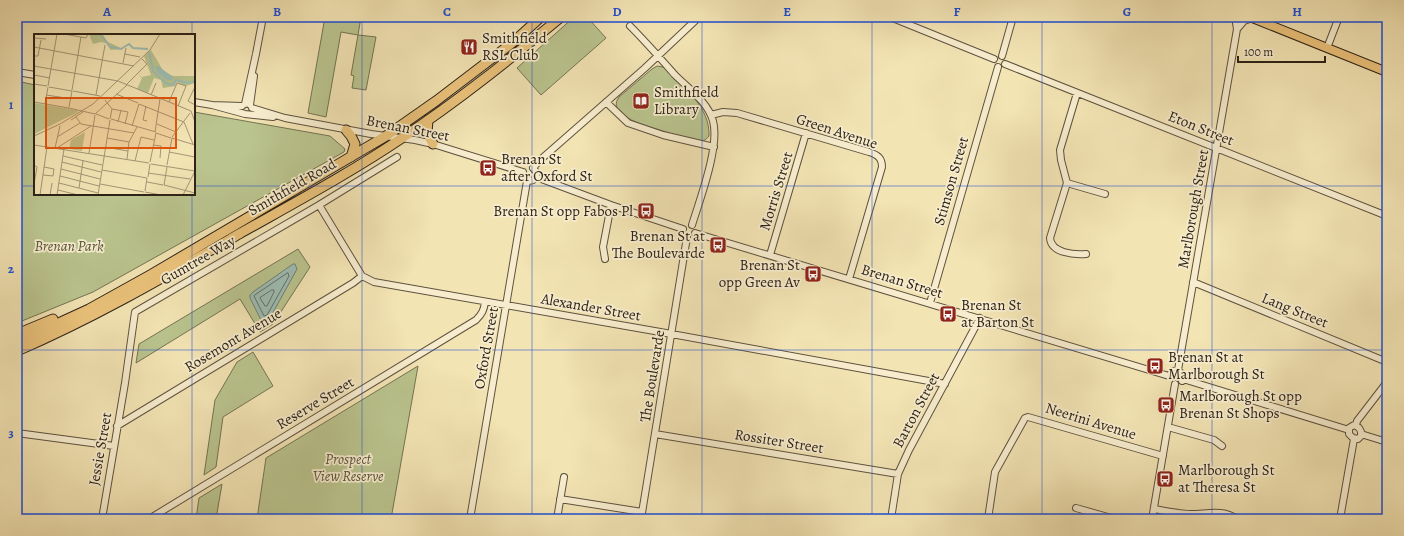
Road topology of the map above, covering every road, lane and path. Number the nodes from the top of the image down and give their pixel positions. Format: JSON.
{"nodes":[{"id":1,"x":263,"y":17,"type":"edge"},
{"id":2,"x":541,"y":17,"type":"edge"},
{"id":3,"x":561,"y":17,"type":"edge"},
{"id":4,"x":699,"y":17,"type":"edge"},
{"id":5,"x":890,"y":17,"type":"edge"},
{"id":6,"x":1013,"y":17,"type":"edge"},
{"id":7,"x":1235,"y":17,"type":"edge"},
{"id":8,"x":1251,"y":17,"type":"edge"},
{"id":9,"x":1339,"y":17,"type":"edge"},
{"id":10,"x":630,"y":26,"type":"dead end"},
{"id":11,"x":1237,"y":28,"type":"junction"},
{"id":12,"x":1327,"y":48,"type":"junction"},
{"id":13,"x":659,"y":55,"type":"junction"},
{"id":14,"x":1002,"y":56,"type":"junction"},
{"id":15,"x":994,"y":59,"type":"junction"},
{"id":16,"x":1006,"y":64,"type":"junction"},
{"id":17,"x":998,"y":67,"type":"junction"},
{"id":18,"x":17,"y":72,"type":"edge"},
{"id":19,"x":1387,"y":72,"type":"edge"},
{"id":20,"x":34,"y":75,"type":"edge"},
{"id":21,"x":447,"y":86,"type":"dead end"},
{"id":22,"x":1077,"y":93,"type":"junction"},
{"id":23,"x":195,"y":102,"type":"edge"},
{"id":24,"x":606,"y":102,"type":"junction"},
{"id":25,"x":212,"y":105,"type":"junction"},
{"id":26,"x":247,"y":106,"type":"junction"},
{"id":27,"x":245,"y":114,"type":"junction"},
{"id":28,"x":711,"y":115,"type":"junction"},
{"id":29,"x":285,"y":118,"type":"junction"},
{"id":30,"x":428,"y":120,"type":"junction"},
{"id":31,"x":399,"y":126,"type":"junction"},
{"id":32,"x":346,"y":130,"type":"junction"},
{"id":33,"x":806,"y":133,"type":"junction"},
{"id":34,"x":386,"y":136,"type":"junction"},
{"id":35,"x":401,"y":138,"type":"junction"},
{"id":36,"x":433,"y":144,"type":"junction"},
{"id":37,"x":714,"y":147,"type":"junction"},
{"id":38,"x":1216,"y":148,"type":"junction"},
{"id":39,"x":351,"y":157,"type":"junction"},
{"id":40,"x":397,"y":157,"type":"dead end"},
{"id":41,"x":533,"y":168,"type":"junction"},
{"id":42,"x":523,"y":172,"type":"junction"},
{"id":43,"x":536,"y":177,"type":"junction"},
{"id":44,"x":528,"y":181,"type":"junction"},
{"id":45,"x":1067,"y":183,"type":"junction"},
{"id":46,"x":1105,"y":194,"type":"dead end"},
{"id":47,"x":318,"y":205,"type":"junction"},
{"id":48,"x":611,"y":205,"type":"junction"},
{"id":49,"x":1387,"y":216,"type":"edge"},
{"id":50,"x":692,"y":225,"type":"junction"},
{"id":51,"x":683,"y":229,"type":"junction"},
{"id":52,"x":695,"y":233,"type":"junction"},
{"id":53,"x":687,"y":237,"type":"junction"},
{"id":54,"x":1086,"y":254,"type":"dead end"},
{"id":55,"x":770,"y":255,"type":"junction"},
{"id":56,"x":605,"y":259,"type":"dead end"},
{"id":57,"x":152,"y":274,"type":"junction"},
{"id":58,"x":362,"y":276,"type":"junction"},
{"id":59,"x":849,"y":279,"type":"junction"},
{"id":60,"x":1193,"y":282,"type":"junction"},
{"id":61,"x":485,"y":302,"type":"junction"},
{"id":62,"x":930,"y":303,"type":"junction"},
{"id":63,"x":506,"y":306,"type":"junction"},
{"id":64,"x":135,"y":312,"type":"joint"},
{"id":65,"x":980,"y":318,"type":"junction"},
{"id":66,"x":71,"y":326,"type":"junction"},
{"id":67,"x":17,"y":334,"type":"edge"},
{"id":68,"x":671,"y":334,"type":"junction"},
{"id":69,"x":17,"y":342,"type":"edge"},
{"id":70,"x":17,"y":352,"type":"edge"},
{"id":71,"x":17,"y":356,"type":"edge"},
{"id":72,"x":1387,"y":362,"type":"edge"},
{"id":73,"x":1178,"y":370,"type":"junction"},
{"id":74,"x":1169,"y":376,"type":"junction"},
{"id":75,"x":1183,"y":379,"type":"junction"},
{"id":76,"x":1387,"y":382,"type":"edge"},
{"id":77,"x":945,"y":384,"type":"junction"},
{"id":78,"x":1175,"y":384,"type":"junction"},
{"id":79,"x":118,"y":426,"type":"junction"},
{"id":80,"x":1356,"y":426,"type":"junction"},
{"id":81,"x":1168,"y":427,"type":"junction"},
{"id":82,"x":1349,"y":430,"type":"junction"},
{"id":83,"x":17,"y":433,"type":"edge"},
{"id":84,"x":655,"y":434,"type":"junction"},
{"id":85,"x":1361,"y":434,"type":"junction"},
{"id":86,"x":1354,"y":439,"type":"junction"},
{"id":87,"x":1387,"y":442,"type":"edge"},
{"id":88,"x":114,"y":446,"type":"junction"},
{"id":89,"x":1222,"y":446,"type":"dead end"},
{"id":90,"x":1163,"y":456,"type":"junction"},
{"id":91,"x":898,"y":474,"type":"junction"},
{"id":92,"x":564,"y":477,"type":"dead end"},
{"id":93,"x":560,"y":499,"type":"junction"},
{"id":94,"x":1076,"y":508,"type":"dead end"},
{"id":95,"x":1154,"y":509,"type":"junction"},
{"id":96,"x":642,"y":516,"type":"edge"},
{"id":97,"x":102,"y":519,"type":"edge"},
{"id":98,"x":149,"y":519,"type":"edge"},
{"id":99,"x":470,"y":519,"type":"edge"},
{"id":100,"x":557,"y":519,"type":"edge"},
{"id":101,"x":891,"y":519,"type":"edge"},
{"id":102,"x":988,"y":519,"type":"edge"},
{"id":103,"x":1115,"y":519,"type":"edge"},
{"id":104,"x":1152,"y":519,"type":"edge"},
{"id":105,"x":1237,"y":519,"type":"edge"},
{"id":106,"x":1340,"y":519,"type":"edge"}],
"edges":[{"from":1,"to":26,"type":"street"},
{"from":2,"to":31,"type":"highway","name":"Smithfield Road"},
{"from":3,"to":30,"type":"highway","name":"Smithfield Road"},
{"from":4,"to":13,"type":"street"},
{"from":5,"to":15,"type":"street"},
{"from":6,"to":14,"type":"street"},
{"from":7,"to":11,"type":"street","name":"Marlborough Street"},
{"from":8,"to":11,"type":"street"},
{"from":8,"to":12,"type":"main road"},
{"from":9,"to":12,"type":"street"},
{"from":10,"to":13,"type":"street"},
{"from":11,"to":38,"type":"street","name":"Marlborough Street"},
{"from":12,"to":19,"type":"main road"},
{"from":13,"to":24,"type":"street"},
{"from":13,"to":28,"type":"street"},
{"from":14,"to":15,"type":"street"},
{"from":14,"to":16,"type":"street"},
{"from":15,"to":17,"type":"street"},
{"from":16,"to":17,"type":"street"},
{"from":16,"to":22,"type":"street","name":"Eton Street"},
{"from":17,"to":62,"type":"street","name":"Stimson Street"},
{"from":18,"to":20,"type":"street"},
{"from":21,"to":31,"type":"highway"},
{"from":22,"to":38,"type":"street","name":"Eton Street"},
{"from":22,"to":45,"type":"street"},
{"from":23,"to":25,"type":"street","name":"Brenan Street"},
{"from":24,"to":37,"type":"street"},
{"from":24,"to":41,"type":"street"},
{"from":25,"to":26,"type":"street","name":"Brenan Street"},
{"from":25,"to":27,"type":"street","name":"Brenan Street"},
{"from":26,"to":27,"type":"street"},
{"from":26,"to":27,"type":"street"},
{"from":26,"to":29,"type":"street","name":"Brenan Street"},
{"from":27,"to":29,"type":"street","name":"Brenan Street"},
{"from":28,"to":33,"type":"street","name":"Green Avenue"},
{"from":28,"to":37,"type":"street"},
{"from":29,"to":32,"type":"street","name":"Brenan Street"},
{"from":30,"to":35,"type":"highway","name":"Smithfield Road"},
{"from":30,"to":36,"type":"highway"},
{"from":31,"to":34,"type":"highway","name":"Smithfield Road"},
{"from":32,"to":34,"type":"street","name":"Brenan Street"},
{"from":32,"to":39,"type":"highway"},
{"from":33,"to":55,"type":"street","name":"Morris Street"},
{"from":33,"to":59,"type":"street","name":"Green Avenue"},
{"from":34,"to":35,"type":"street","name":"Brenan Street"},
{"from":34,"to":39,"type":"highway","name":"Smithfield Road"},
{"from":35,"to":36,"type":"street","name":"Brenan Street"},
{"from":35,"to":66,"type":"highway","name":"Smithfield Road"},
{"from":36,"to":42,"type":"street","name":"Brenan Street"},
{"from":37,"to":50,"type":"street"},
{"from":38,"to":49,"type":"street","name":"Eton Street"},
{"from":38,"to":60,"type":"street","name":"Marlborough Street"},
{"from":39,"to":57,"type":"highway","name":"Smithfield Road"},
{"from":40,"to":47,"type":"street","name":"Gumtree Way"},
{"from":41,"to":42,"type":"street"},
{"from":41,"to":43,"type":"street"},
{"from":42,"to":44,"type":"street"},
{"from":43,"to":44,"type":"street"},
{"from":43,"to":48,"type":"street"},
{"from":44,"to":63,"type":"street","name":"Oxford Street"},
{"from":45,"to":46,"type":"street"},
{"from":45,"to":54,"type":"street"},
{"from":47,"to":58,"type":"street"},
{"from":47,"to":64,"type":"street","name":"Gumtree Way"},
{"from":48,"to":51,"type":"street"},
{"from":48,"to":56,"type":"street"},
{"from":50,"to":51,"type":"street"},
{"from":50,"to":52,"type":"street"},
{"from":51,"to":53,"type":"street"},
{"from":52,"to":53,"type":"street"},
{"from":52,"to":55,"type":"street","name":"Brenan Street"},
{"from":53,"to":68,"type":"street","name":"The Boulevarde"},
{"from":55,"to":59,"type":"street","name":"Brenan Street"},
{"from":57,"to":67,"type":"highway"},
{"from":57,"to":69,"type":"highway","name":"Smithfield Road"},
{"from":58,"to":61,"type":"street","name":"Alexander Street"},
{"from":58,"to":79,"type":"street","name":"Rosemont Avenue"},
{"from":59,"to":62,"type":"street","name":"Brenan Street"},
{"from":60,"to":72,"type":"street","name":"Lang Street"},
{"from":60,"to":73,"type":"street","name":"Marlborough Street"},
{"from":61,"to":63,"type":"street","name":"Alexander Street"},
{"from":61,"to":98,"type":"street","name":"Reserve Street"},
{"from":62,"to":65,"type":"street","name":"Brenan Street"},
{"from":63,"to":68,"type":"street","name":"Alexander Street"},
{"from":63,"to":99,"type":"street","name":"Oxford Street"},
{"from":64,"to":79,"type":"street","name":"Jessie Street"},
{"from":65,"to":74,"type":"street","name":"Brenan Street"},
{"from":65,"to":77,"type":"street","name":"Barton Street"},
{"from":66,"to":70,"type":"highway","name":"Smithfield Road"},
{"from":66,"to":71,"type":"highway"},
{"from":68,"to":77,"type":"street","name":"Alexander Street"},
{"from":68,"to":84,"type":"street","name":"The Boulevarde"},
{"from":73,"to":74,"type":"street"},
{"from":73,"to":75,"type":"street"},
{"from":74,"to":78,"type":"street"},
{"from":75,"to":78,"type":"street"},
{"from":75,"to":82,"type":"street"},
{"from":76,"to":80,"type":"street"},
{"from":77,"to":91,"type":"street","name":"Barton Street"},
{"from":78,"to":81,"type":"street"},
{"from":79,"to":88,"type":"street","name":"Jessie Street"},
{"from":80,"to":82,"type":"street"},
{"from":80,"to":85,"type":"street"},
{"from":81,"to":89,"type":"street"},
{"from":81,"to":90,"type":"street"},
{"from":82,"to":86,"type":"street"},
{"from":83,"to":88,"type":"street"},
{"from":84,"to":91,"type":"street","name":"Rossiter Street"},
{"from":84,"to":96,"type":"street","name":"The Boulevarde"},
{"from":85,"to":86,"type":"street"},
{"from":85,"to":87,"type":"street"},
{"from":86,"to":106,"type":"street"},
{"from":88,"to":97,"type":"street","name":"Jessie Street"},
{"from":90,"to":95,"type":"street"},
{"from":90,"to":102,"type":"street","name":"Neerini Avenue"},
{"from":91,"to":101,"type":"street","name":"Barton Street"},
{"from":92,"to":93,"type":"street"},
{"from":93,"to":96,"type":"street"},
{"from":93,"to":100,"type":"street"},
{"from":94,"to":103,"type":"street"},
{"from":95,"to":104,"type":"street"},
{"from":95,"to":105,"type":"street"}]}
